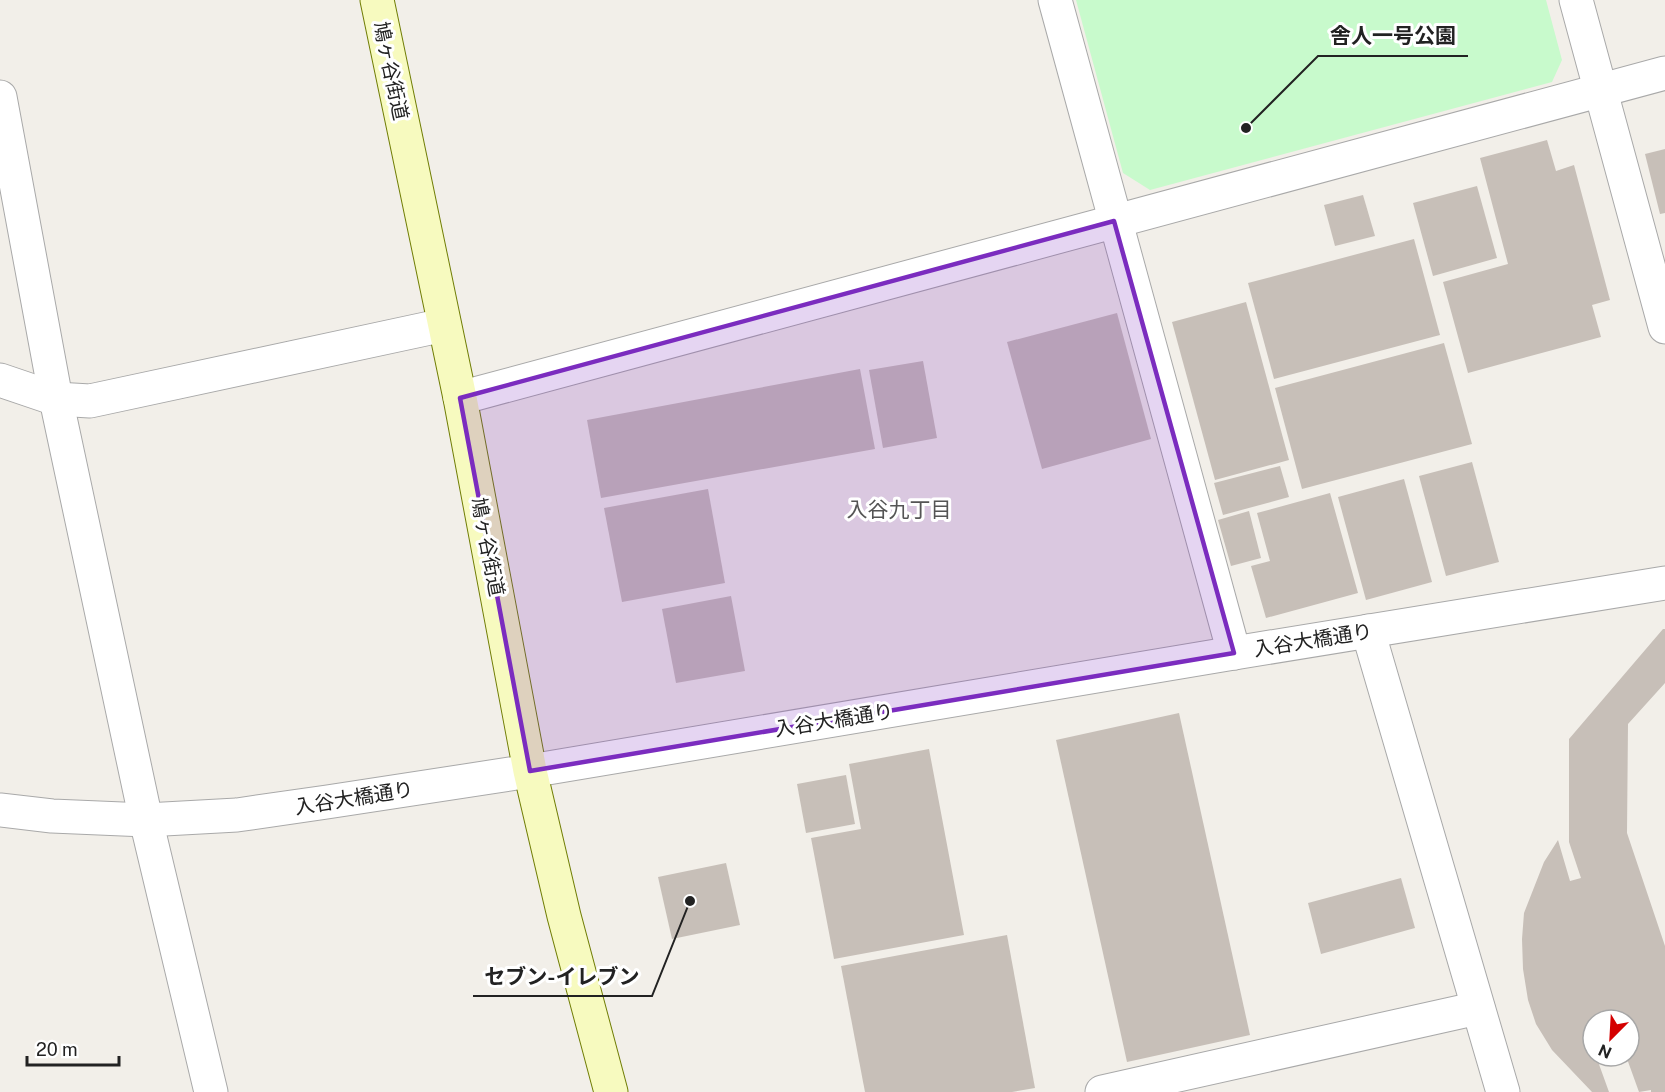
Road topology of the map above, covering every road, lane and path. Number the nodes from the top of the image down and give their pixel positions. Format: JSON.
{"nodes":[{"id":1,"x":376,"y":0,"type":"edge"},
{"id":2,"x":1055,"y":0,"type":"edge"},
{"id":3,"x":1576,"y":0,"type":"edge"},
{"id":4,"x":1665,"y":73,"type":"edge"},
{"id":5,"x":1600,"y":90,"type":"junction"},
{"id":6,"x":0,"y":97,"type":"edge"},
{"id":7,"x":1114,"y":221,"type":"junction"},
{"id":8,"x":444,"y":325,"type":"junction"},
{"id":9,"x":1665,"y":327,"type":"edge"},
{"id":10,"x":0,"y":380,"type":"edge"},
{"id":11,"x":460,"y":398,"type":"junction"},
{"id":12,"x":56,"y":399,"type":"junction"},
{"id":13,"x":1665,"y":583,"type":"edge"},
{"id":14,"x":1368,"y":631,"type":"junction"},
{"id":15,"x":1234,"y":653,"type":"junction"},
{"id":16,"x":530,"y":771,"type":"junction"},
{"id":17,"x":0,"y":810,"type":"edge"},
{"id":18,"x":146,"y":820,"type":"junction"},
{"id":19,"x":1478,"y":1008,"type":"junction"},
{"id":20,"x":211,"y":1092,"type":"edge"},
{"id":21,"x":611,"y":1092,"type":"edge"},
{"id":22,"x":1102,"y":1092,"type":"edge"},
{"id":23,"x":1503,"y":1092,"type":"edge"}],
"edges":[{"from":1,"to":8,"type":"main road","name":"鳩ヶ谷街道"},
{"from":2,"to":7,"type":"street"},
{"from":3,"to":5,"type":"street"},
{"from":4,"to":5,"type":"street"},
{"from":5,"to":7,"type":"street"},
{"from":5,"to":9,"type":"street"},
{"from":6,"to":12,"type":"street"},
{"from":7,"to":11,"type":"street"},
{"from":7,"to":15,"type":"street"},
{"from":8,"to":11,"type":"main road","name":"鳩ヶ谷街道"},
{"from":8,"to":12,"type":"street"},
{"from":10,"to":12,"type":"street"},
{"from":11,"to":16,"type":"main road","name":"鳩ヶ谷街道"},
{"from":12,"to":18,"type":"street"},
{"from":13,"to":14,"type":"street","name":"入谷大橋通り"},
{"from":14,"to":15,"type":"street","name":"入谷大橋通り"},
{"from":14,"to":19,"type":"street"},
{"from":15,"to":16,"type":"street","name":"入谷大橋通り"},
{"from":16,"to":18,"type":"street","name":"入谷大橋通り"},
{"from":16,"to":21,"type":"main road","name":"鳩ヶ谷街道"},
{"from":17,"to":18,"type":"street","name":"入谷大橋通り"},
{"from":18,"to":20,"type":"street"},
{"from":19,"to":22,"type":"street"},
{"from":19,"to":23,"type":"street"}]}
